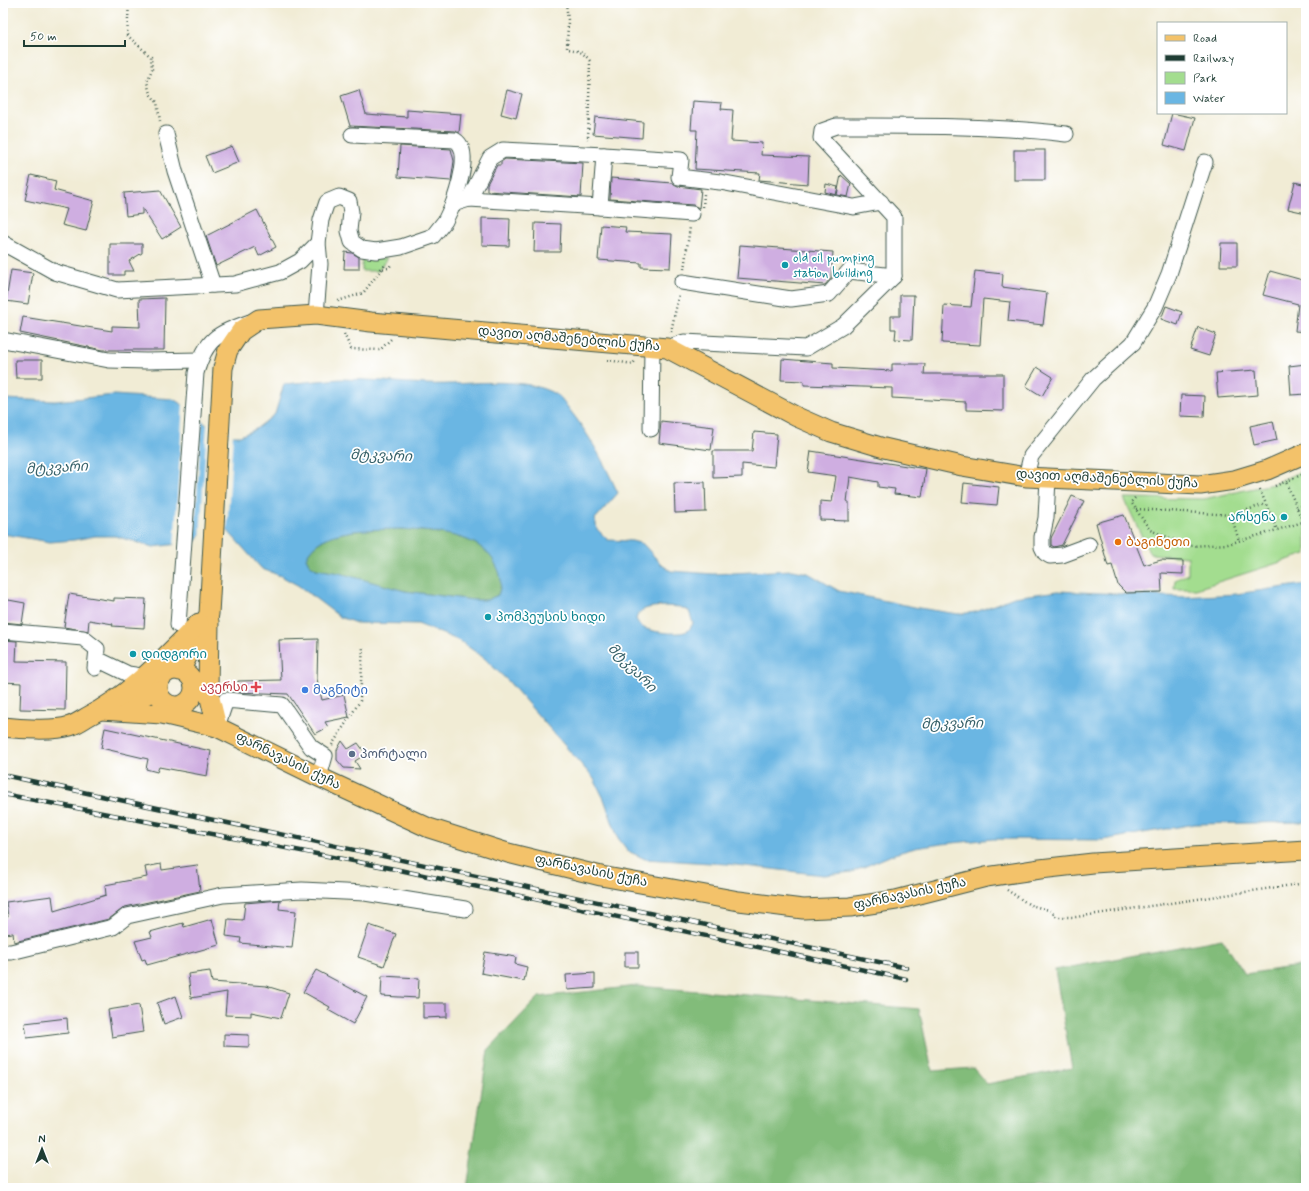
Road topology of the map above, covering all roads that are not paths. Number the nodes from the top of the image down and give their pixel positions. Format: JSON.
{"nodes":[{"id":1,"x":1066,"y":134,"type":"dead end"},
{"id":2,"x":352,"y":135,"type":"dead end"},
{"id":3,"x":167,"y":138,"type":"road end"},
{"id":4,"x":604,"y":155,"type":"junction"},
{"id":5,"x":1205,"y":162,"type":"dead end"},
{"id":6,"x":468,"y":199,"type":"junction"},
{"id":7,"x":881,"y":202,"type":"junction"},
{"id":8,"x":453,"y":204,"type":"junction"},
{"id":9,"x":600,"y":207,"type":"junction"},
{"id":10,"x":692,"y":214,"type":"road end"},
{"id":11,"x":3,"y":243,"type":"edge"},
{"id":12,"x":318,"y":243,"type":"junction"},
{"id":13,"x":894,"y":276,"type":"junction"},
{"id":14,"x":682,"y":282,"type":"road end"},
{"id":15,"x":213,"y":285,"type":"junction"},
{"id":16,"x":317,"y":312,"type":"junction"},
{"id":17,"x":258,"y":319,"type":"junction"},
{"id":18,"x":3,"y":340,"type":"edge"},
{"id":19,"x":663,"y":343,"type":"junction"},
{"id":20,"x":198,"y":367,"type":"junction"},
{"id":21,"x":651,"y":429,"type":"dead end"},
{"id":22,"x":1306,"y":453,"type":"edge"},
{"id":23,"x":1026,"y":477,"type":"junction"},
{"id":24,"x":1051,"y":479,"type":"junction"},
{"id":25,"x":1090,"y":545,"type":"dead end"},
{"id":26,"x":210,"y":607,"type":"junction"},
{"id":27,"x":178,"y":625,"type":"dead end"},
{"id":28,"x":3,"y":630,"type":"edge"},
{"id":29,"x":180,"y":671,"type":"junction"},
{"id":30,"x":142,"y":677,"type":"junction"},
{"id":31,"x":160,"y":685,"type":"junction"},
{"id":32,"x":191,"y":697,"type":"junction"},
{"id":33,"x":101,"y":710,"type":"junction"},
{"id":34,"x":3,"y":727,"type":"edge"},
{"id":35,"x":217,"y":727,"type":"junction"},
{"id":36,"x":319,"y":777,"type":"junction"},
{"id":37,"x":1306,"y":850,"type":"edge"},
{"id":38,"x":465,"y":909,"type":"dead end"},
{"id":39,"x":3,"y":952,"type":"edge"}],
"edges":[{"from":1,"to":7,"type":"street"},
{"from":2,"to":8,"type":"street"},
{"from":3,"to":15,"type":"street"},
{"from":4,"to":6,"type":"street"},
{"from":4,"to":7,"type":"street"},
{"from":4,"to":9,"type":"street"},
{"from":5,"to":23,"type":"street"},
{"from":6,"to":8,"type":"street"},
{"from":6,"to":9,"type":"street"},
{"from":7,"to":13,"type":"street"},
{"from":8,"to":12,"type":"street"},
{"from":9,"to":10,"type":"street"},
{"from":11,"to":15,"type":"street"},
{"from":12,"to":15,"type":"street"},
{"from":12,"to":16,"type":"street"},
{"from":13,"to":14,"type":"street"},
{"from":13,"to":19,"type":"street"},
{"from":16,"to":17,"type":"main road","name":"დავით აღმაშენებლის ქუჩა"},
{"from":16,"to":19,"type":"main road","name":"დავით აღმაშენებლის ქუჩა"},
{"from":17,"to":20,"type":"street","name":"დავით აღმაშენებლის ქუჩა"},
{"from":17,"to":26,"type":"main road"},
{"from":18,"to":20,"type":"street"},
{"from":19,"to":21,"type":"street"},
{"from":19,"to":23,"type":"main road","name":"დავით აღმაშენებლის ქუჩა"},
{"from":20,"to":27,"type":"street"},
{"from":22,"to":24,"type":"main road","name":"დავით აღმაშენებლის ქუჩა"},
{"from":23,"to":24,"type":"main road","name":"დავით აღმაშენებლის ქუჩა"},
{"from":24,"to":25,"type":"street"},
{"from":26,"to":29,"type":"main road"},
{"from":26,"to":30,"type":"main road"},
{"from":26,"to":35,"type":"main road"},
{"from":28,"to":30,"type":"street"},
{"from":29,"to":31,"type":"main road"},
{"from":29,"to":32,"type":"main road"},
{"from":30,"to":31,"type":"street"},
{"from":30,"to":33,"type":"main road"},
{"from":31,"to":32,"type":"main road"},
{"from":31,"to":33,"type":"main road"},
{"from":32,"to":35,"type":"main road"},
{"from":33,"to":34,"type":"main road"},
{"from":33,"to":35,"type":"main road"},
{"from":35,"to":36,"type":"main road","name":"ფარნავასის ქუჩა"},
{"from":35,"to":36,"type":"street"},
{"from":36,"to":37,"type":"main road","name":"ფარნავასის ქუჩა"},
{"from":38,"to":39,"type":"street"}]}
